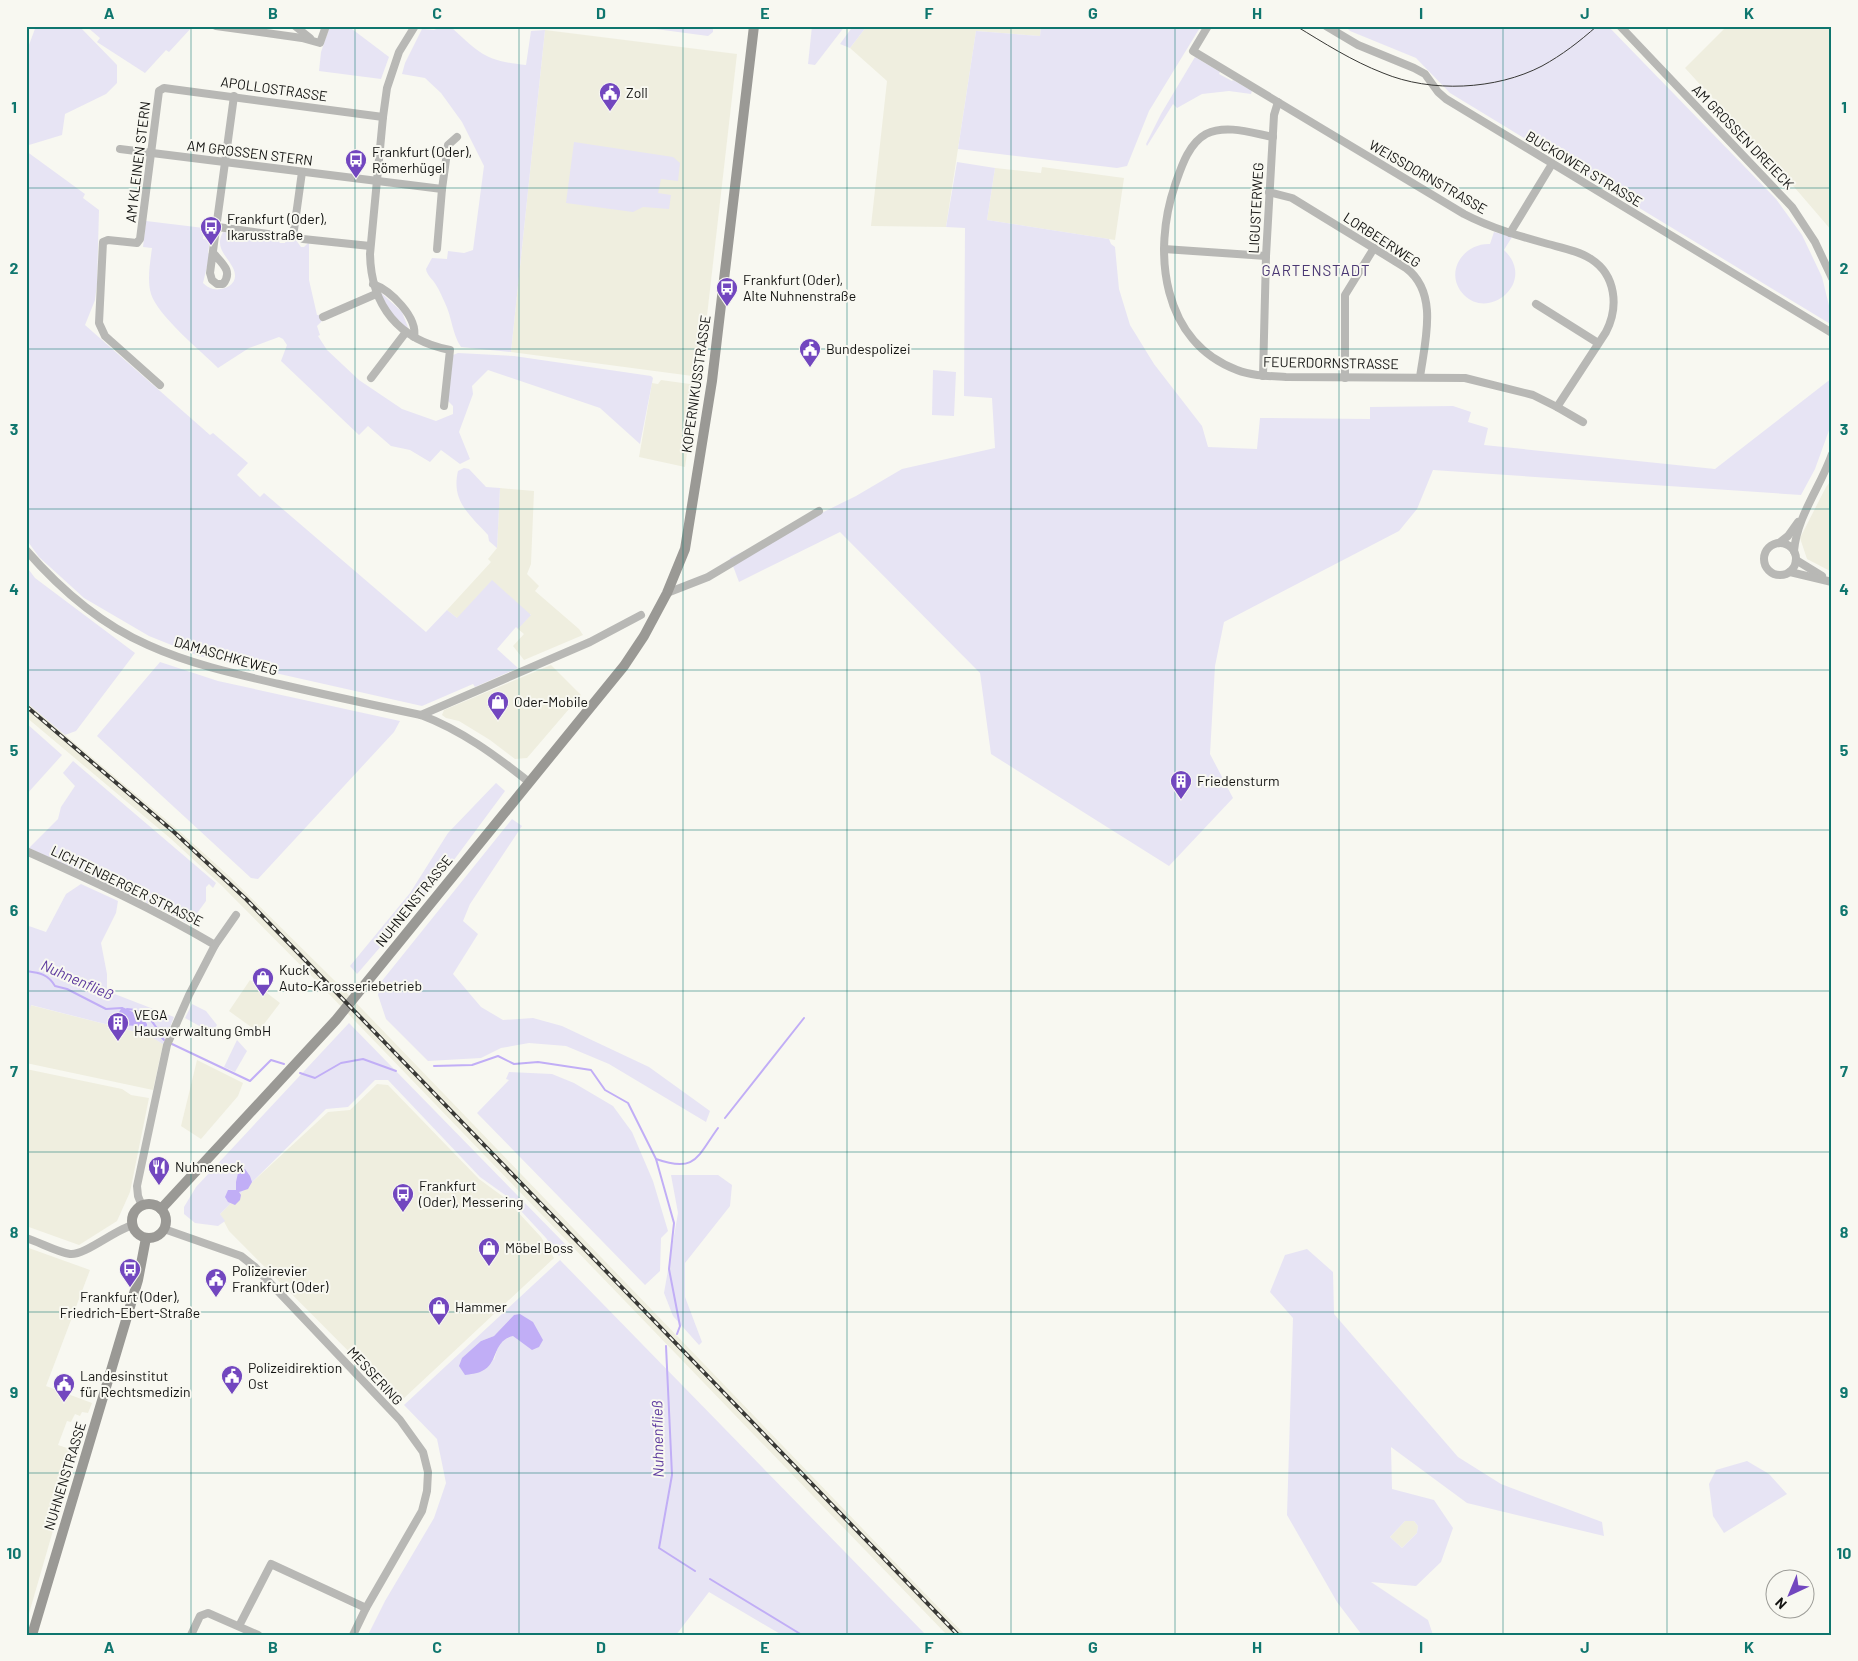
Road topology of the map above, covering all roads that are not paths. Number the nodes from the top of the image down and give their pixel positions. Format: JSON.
{"nodes":[{"id":1,"x":216,"y":26,"type":"edge"},
{"id":2,"x":288,"y":26,"type":"edge"},
{"id":3,"x":295,"y":26,"type":"edge"},
{"id":4,"x":326,"y":26,"type":"edge"},
{"id":5,"x":754,"y":26,"type":"edge"},
{"id":6,"x":1208,"y":26,"type":"edge"},
{"id":7,"x":1326,"y":26,"type":"edge"},
{"id":8,"x":1620,"y":26,"type":"edge"},
{"id":9,"x":414,"y":27,"type":"edge"},
{"id":10,"x":285,"y":35,"type":"junction"},
{"id":11,"x":314,"y":41,"type":"junction"},
{"id":12,"x":161,"y":89,"type":"joint"},
{"id":13,"x":234,"y":96,"type":"junction"},
{"id":14,"x":1278,"y":102,"type":"junction"},
{"id":15,"x":383,"y":117,"type":"junction"},
{"id":16,"x":457,"y":137,"type":"dead end"},
{"id":17,"x":1273,"y":137,"type":"junction"},
{"id":18,"x":120,"y":149,"type":"dead end"},
{"id":19,"x":151,"y":153,"type":"junction"},
{"id":20,"x":225,"y":163,"type":"junction"},
{"id":21,"x":1552,"y":164,"type":"junction"},
{"id":22,"x":302,"y":172,"type":"junction"},
{"id":23,"x":378,"y":182,"type":"junction"},
{"id":24,"x":442,"y":189,"type":"junction"},
{"id":25,"x":1269,"y":192,"type":"junction"},
{"id":26,"x":218,"y":227,"type":"junction"},
{"id":27,"x":1510,"y":233,"type":"junction"},
{"id":28,"x":282,"y":236,"type":"dead end"},
{"id":29,"x":293,"y":238,"type":"dead end"},
{"id":30,"x":303,"y":238,"type":"dead end"},
{"id":31,"x":370,"y":246,"type":"junction"},
{"id":32,"x":1374,"y":248,"type":"junction"},
{"id":33,"x":437,"y":249,"type":"dead end"},
{"id":34,"x":1164,"y":249,"type":"junction"},
{"id":35,"x":214,"y":254,"type":"dead end"},
{"id":36,"x":1266,"y":256,"type":"junction"},
{"id":37,"x":1832,"y":278,"type":"edge"},
{"id":38,"x":373,"y":284,"type":"junction"},
{"id":39,"x":376,"y":294,"type":"junction"},
{"id":40,"x":1536,"y":304,"type":"dead end"},
{"id":41,"x":323,"y":318,"type":"dead end"},
{"id":42,"x":406,"y":332,"type":"junction"},
{"id":43,"x":1832,"y":332,"type":"edge"},
{"id":44,"x":414,"y":337,"type":"junction"},
{"id":45,"x":1598,"y":343,"type":"junction"},
{"id":46,"x":1262,"y":376,"type":"junction"},
{"id":47,"x":1420,"y":377,"type":"junction"},
{"id":48,"x":371,"y":378,"type":"dead end"},
{"id":49,"x":1346,"y":378,"type":"junction"},
{"id":50,"x":160,"y":385,"type":"dead end"},
{"id":51,"x":444,"y":406,"type":"dead end"},
{"id":52,"x":1558,"y":407,"type":"junction"},
{"id":53,"x":1583,"y":422,"type":"dead end"},
{"id":54,"x":1832,"y":454,"type":"edge"},
{"id":55,"x":1832,"y":477,"type":"edge"},
{"id":56,"x":1822,"y":478,"type":"junction"},
{"id":57,"x":819,"y":512,"type":"dead end"},
{"id":58,"x":1804,"y":515,"type":"junction"},
{"id":59,"x":1779,"y":543,"type":"junction"},
{"id":60,"x":26,"y":550,"type":"edge"},
{"id":61,"x":1794,"y":550,"type":"junction"},
{"id":62,"x":1796,"y":560,"type":"junction"},
{"id":63,"x":1790,"y":572,"type":"junction"},
{"id":64,"x":1832,"y":582,"type":"edge"},
{"id":65,"x":668,"y":593,"type":"junction"},
{"id":66,"x":642,"y":616,"type":"dead end"},
{"id":67,"x":421,"y":715,"type":"junction"},
{"id":68,"x":528,"y":782,"type":"junction"},
{"id":69,"x":26,"y":851,"type":"edge"},
{"id":70,"x":236,"y":915,"type":"dead end"},
{"id":71,"x":215,"y":945,"type":"junction"},
{"id":72,"x":142,"y":1206,"type":"junction"},
{"id":73,"x":161,"y":1209,"type":"junction"},
{"id":74,"x":133,"y":1225,"type":"junction"},
{"id":75,"x":164,"y":1229,"type":"junction"},
{"id":76,"x":26,"y":1238,"type":"edge"},
{"id":77,"x":146,"y":1238,"type":"junction"},
{"id":78,"x":366,"y":1608,"type":"junction"},
{"id":79,"x":239,"y":1626,"type":"junction"},
{"id":80,"x":32,"y":1635,"type":"edge"},
{"id":81,"x":191,"y":1635,"type":"edge"},
{"id":82,"x":258,"y":1635,"type":"edge"},
{"id":83,"x":353,"y":1635,"type":"edge"}],
"edges":[{"from":1,"to":10,"type":"street"},
{"from":2,"to":10,"type":"street"},
{"from":3,"to":11,"type":"street"},
{"from":4,"to":11,"type":"street"},
{"from":5,"to":65,"type":"main road","name":"KOPERNIKUSSTRASSE"},
{"from":6,"to":14,"type":"street","name":"WEISSDORNSTRASSE"},
{"from":7,"to":21,"type":"street","name":"BUCKOWER STRASSE"},
{"from":8,"to":37,"type":"street","name":"AM GROSSEN DREIECK"},
{"from":9,"to":15,"type":"street"},
{"from":10,"to":11,"type":"street"},
{"from":12,"to":13,"type":"street","name":"APOLLOSTRASSE"},
{"from":12,"to":19,"type":"street","name":"AM KLEINEN STERN"},
{"from":13,"to":15,"type":"street","name":"APOLLOSTRASSE"},
{"from":13,"to":20,"type":"street"},
{"from":14,"to":17,"type":"street","name":"LIGUSTERWEG"},
{"from":14,"to":27,"type":"street","name":"WEISSDORNSTRASSE"},
{"from":15,"to":23,"type":"street"},
{"from":16,"to":24,"type":"street"},
{"from":17,"to":25,"type":"street","name":"LIGUSTERWEG"},
{"from":17,"to":34,"type":"street","name":"FEUERDORNSTRASSE"},
{"from":18,"to":19,"type":"street","name":"AM GROSSEN STERN"},
{"from":19,"to":20,"type":"street","name":"AM GROSSEN STERN"},
{"from":19,"to":50,"type":"street","name":"AM KLEINEN STERN"},
{"from":20,"to":22,"type":"street","name":"AM GROSSEN STERN"},
{"from":20,"to":26,"type":"street"},
{"from":21,"to":27,"type":"street"},
{"from":21,"to":43,"type":"street","name":"BUCKOWER STRASSE"},
{"from":22,"to":23,"type":"street","name":"AM GROSSEN STERN"},
{"from":22,"to":29,"type":"street"},
{"from":23,"to":24,"type":"street","name":"AM GROSSEN STERN"},
{"from":23,"to":31,"type":"street"},
{"from":24,"to":33,"type":"street"},
{"from":25,"to":32,"type":"street","name":"LORBEERWEG"},
{"from":25,"to":36,"type":"street","name":"LIGUSTERWEG"},
{"from":26,"to":28,"type":"street"},
{"from":26,"to":35,"type":"street"},
{"from":27,"to":45,"type":"street","name":"WEISSDORNSTRASSE"},
{"from":30,"to":31,"type":"street"},
{"from":31,"to":38,"type":"street"},
{"from":32,"to":47,"type":"street","name":"LORBEERWEG"},
{"from":32,"to":49,"type":"street"},
{"from":34,"to":36,"type":"street"},
{"from":34,"to":46,"type":"street","name":"FEUERDORNSTRASSE"},
{"from":36,"to":46,"type":"street","name":"LIGUSTERWEG"},
{"from":38,"to":39,"type":"street"},
{"from":38,"to":44,"type":"street"},
{"from":39,"to":41,"type":"street"},
{"from":39,"to":42,"type":"street"},
{"from":40,"to":45,"type":"street"},
{"from":42,"to":44,"type":"street"},
{"from":42,"to":48,"type":"street"},
{"from":44,"to":51,"type":"street"},
{"from":45,"to":52,"type":"street","name":"WEISSDORNSTRASSE"},
{"from":46,"to":49,"type":"street","name":"FEUERDORNSTRASSE"},
{"from":47,"to":49,"type":"street","name":"FEUERDORNSTRASSE"},
{"from":47,"to":52,"type":"street","name":"FEUERDORNSTRASSE"},
{"from":52,"to":53,"type":"street","name":"FEUERDORNSTRASSE"},
{"from":54,"to":56,"type":"street"},
{"from":55,"to":56,"type":"street"},
{"from":56,"to":58,"type":"street"},
{"from":57,"to":65,"type":"street"},
{"from":58,"to":59,"type":"street"},
{"from":58,"to":61,"type":"street"},
{"from":59,"to":61,"type":"street"},
{"from":59,"to":63,"type":"street"},
{"from":60,"to":67,"type":"street","name":"DAMASCHKEWEG"},
{"from":61,"to":62,"type":"street"},
{"from":62,"to":63,"type":"street"},
{"from":62,"to":64,"type":"street"},
{"from":63,"to":64,"type":"street"},
{"from":65,"to":68,"type":"main road","name":"NUHNENSTRASSE"},
{"from":66,"to":67,"type":"street"},
{"from":67,"to":68,"type":"street","name":"DAMASCHKEWEG"},
{"from":68,"to":73,"type":"main road","name":"NUHNENSTRASSE"},
{"from":69,"to":71,"type":"street","name":"LICHTENBERGER STRASSE"},
{"from":70,"to":71,"type":"street"},
{"from":71,"to":72,"type":"street"},
{"from":72,"to":73,"type":"main road"},
{"from":72,"to":74,"type":"main road"},
{"from":73,"to":75,"type":"main road"},
{"from":74,"to":76,"type":"street"},
{"from":74,"to":77,"type":"main road"},
{"from":75,"to":77,"type":"main road"},
{"from":75,"to":78,"type":"street","name":"MESSERING"},
{"from":77,"to":80,"type":"main road","name":"NUHNENSTRASSE"},
{"from":78,"to":79,"type":"street"},
{"from":78,"to":83,"type":"street","name":"MESSERING"},
{"from":79,"to":81,"type":"street"},
{"from":79,"to":82,"type":"street"}]}
